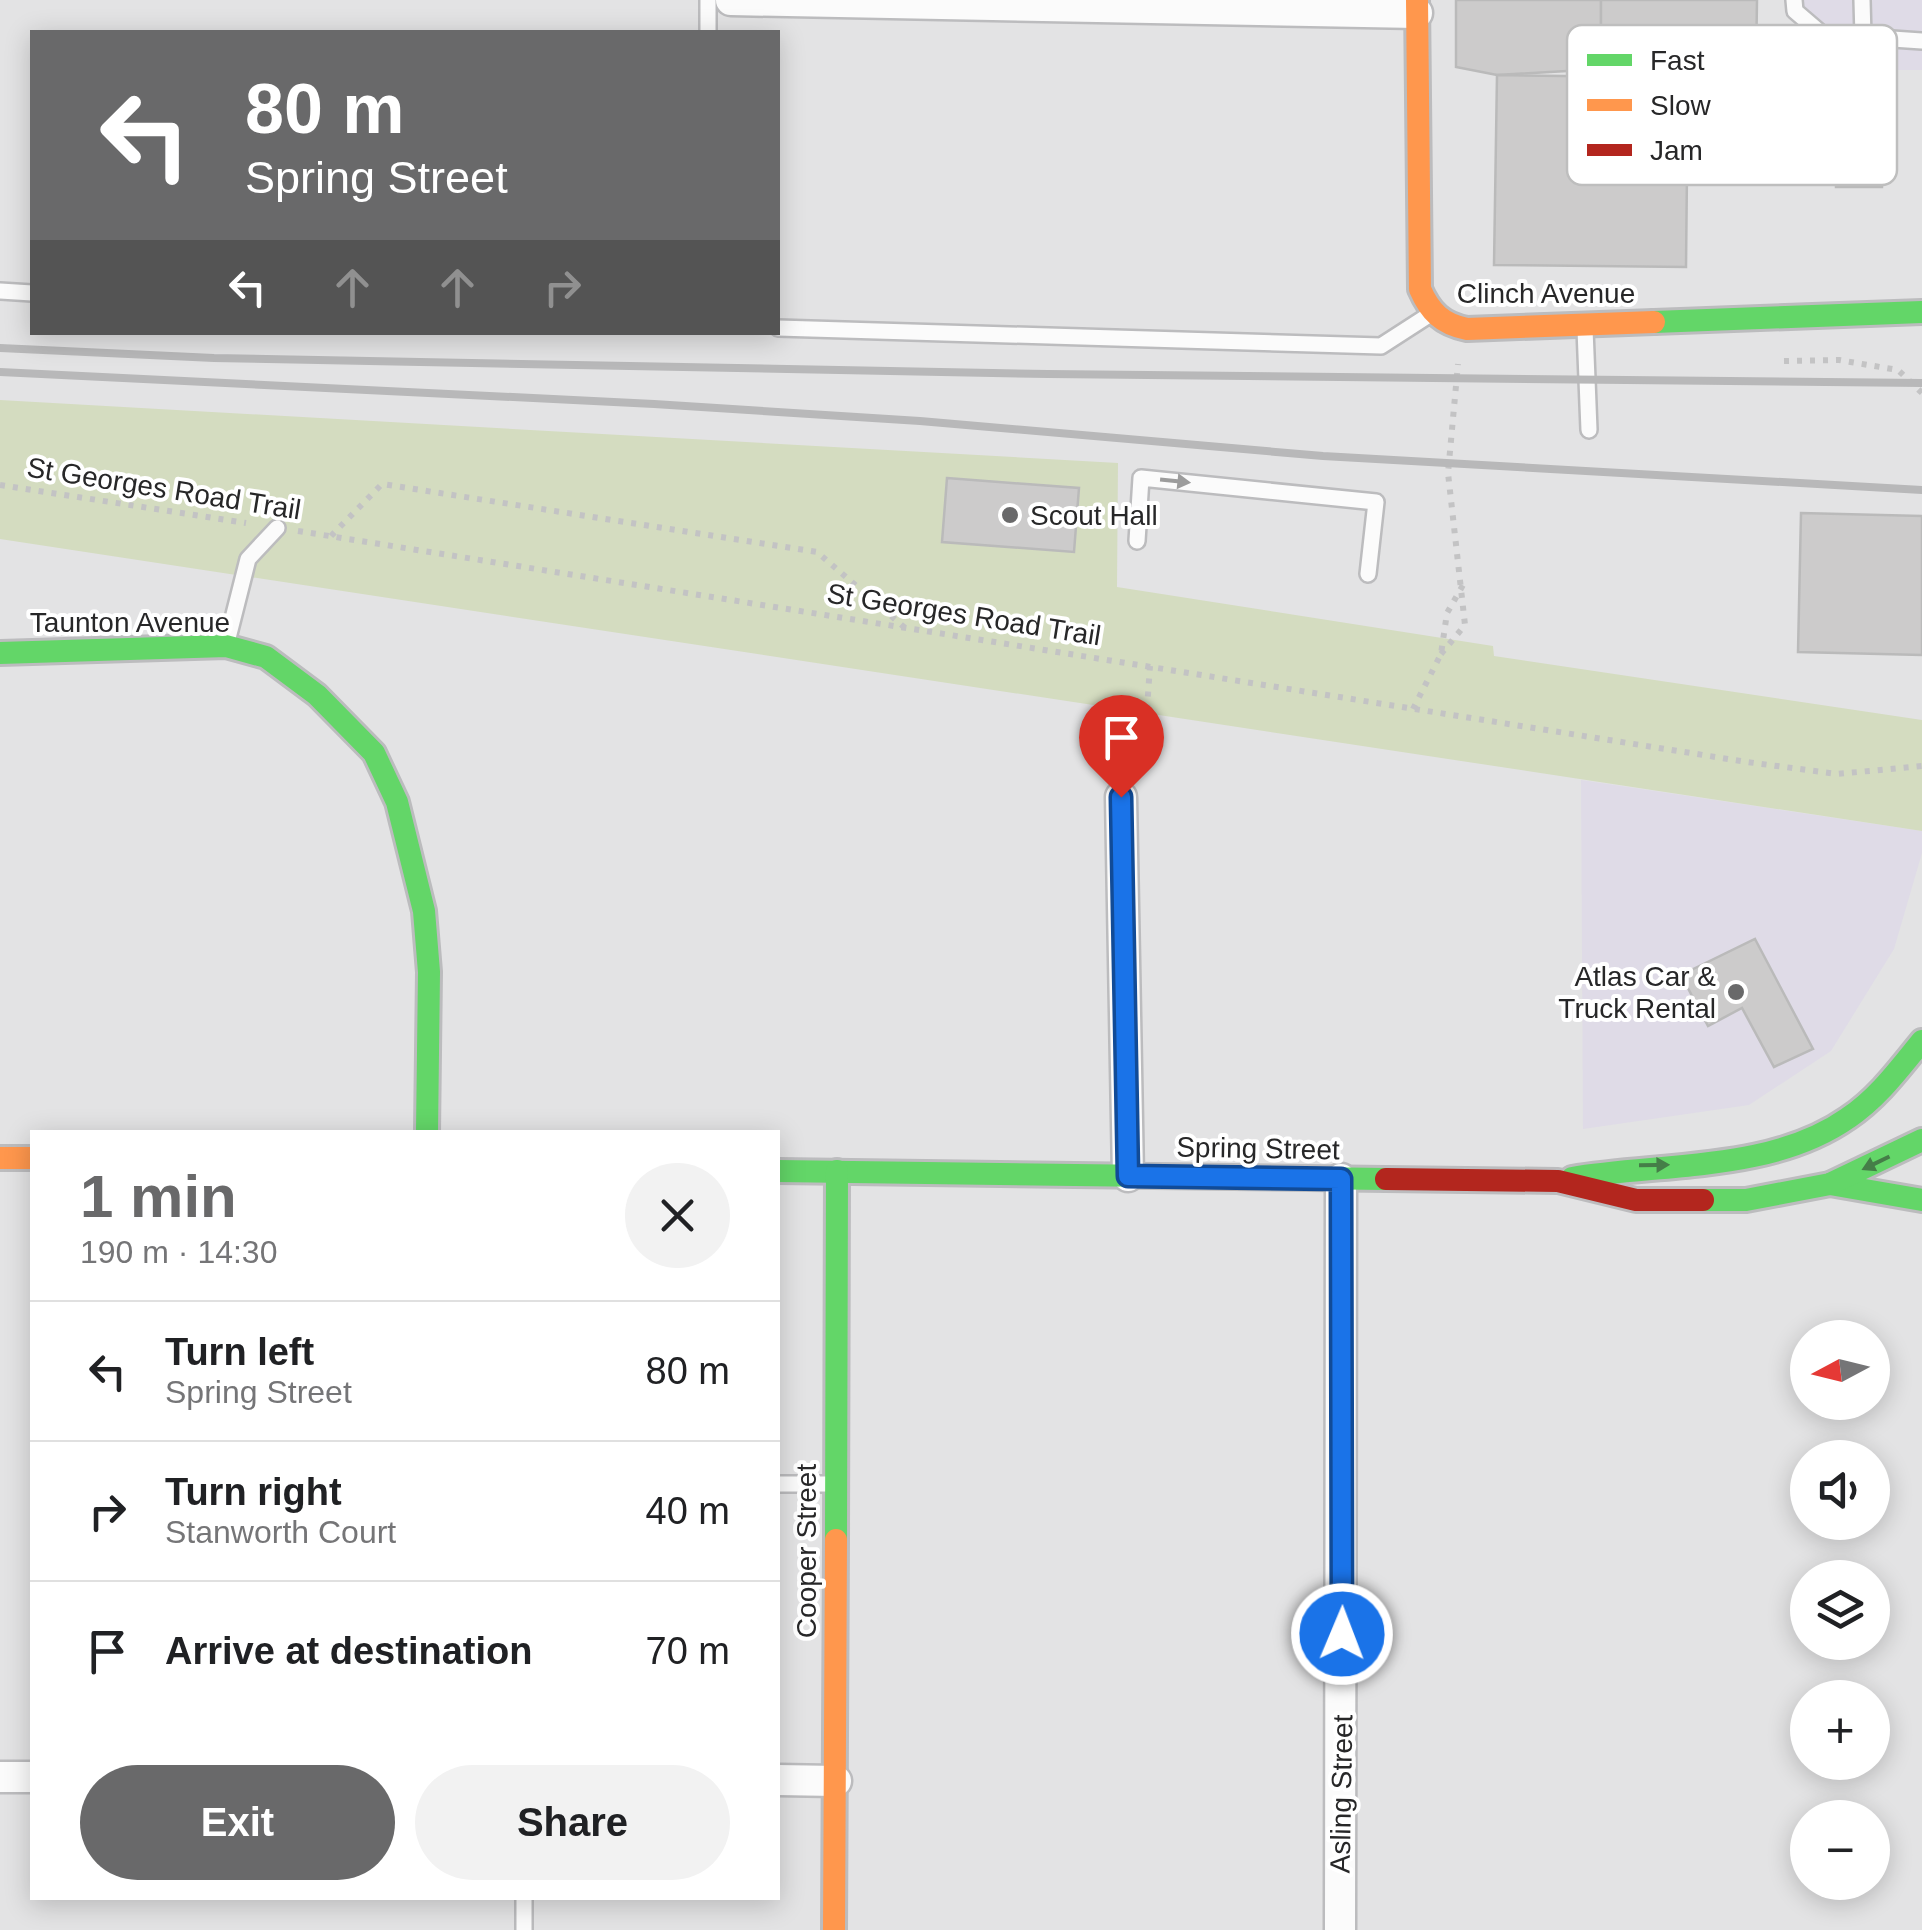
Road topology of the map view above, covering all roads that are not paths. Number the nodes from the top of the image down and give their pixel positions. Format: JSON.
{"nodes":[{"id":1,"x":708,"y":0,"type":"edge"},
{"id":2,"x":731,"y":0,"type":"edge"},
{"id":3,"x":1794,"y":0,"type":"edge"},
{"id":4,"x":1862,"y":0,"type":"edge"},
{"id":5,"x":1417,"y":6,"type":"edge"},
{"id":6,"x":1811,"y":25,"type":"edge"},
{"id":7,"x":1863,"y":25,"type":"edge"},
{"id":8,"x":708,"y":30,"type":"edge"},
{"id":9,"x":1897,"y":39,"type":"edge"},
{"id":10,"x":1922,"y":41,"type":"edge"},
{"id":11,"x":0,"y":291,"type":"edge"},
{"id":12,"x":30,"y":293,"type":"edge"},
{"id":13,"x":1922,"y":312,"type":"edge"},
{"id":14,"x":1430,"y":314,"type":"junction"},
{"id":15,"x":1585,"y":325,"type":"junction"},
{"id":16,"x":780,"y":328,"type":"edge"},
{"id":17,"x":1588,"y":430,"type":"dead end"},
{"id":18,"x":277,"y":528,"type":"road end"},
{"id":19,"x":1136,"y":541,"type":"dead end"},
{"id":20,"x":1368,"y":574,"type":"dead end"},
{"id":21,"x":226,"y":646,"type":"junction"},
{"id":22,"x":0,"y":652,"type":"edge"},
{"id":23,"x":1121,"y":797,"type":"road end"},
{"id":24,"x":1922,"y":1041,"type":"edge"},
{"id":25,"x":427,"y":1130,"type":"edge"},
{"id":26,"x":1922,"y":1140,"type":"edge"},
{"id":27,"x":0,"y":1158,"type":"edge"},
{"id":28,"x":30,"y":1158,"type":"edge"},
{"id":29,"x":780,"y":1170,"type":"edge"},
{"id":30,"x":837,"y":1172,"type":"junction"},
{"id":31,"x":1128,"y":1176,"type":"junction"},
{"id":32,"x":1341,"y":1179,"type":"junction"},
{"id":33,"x":1558,"y":1181,"type":"junction"},
{"id":34,"x":1830,"y":1184,"type":"junction"},
{"id":35,"x":1922,"y":1200,"type":"edge"},
{"id":36,"x":780,"y":1484,"type":"edge"},
{"id":37,"x":837,"y":1484,"type":"junction"},
{"id":38,"x":0,"y":1777,"type":"edge"},
{"id":39,"x":30,"y":1777,"type":"edge"},
{"id":40,"x":780,"y":1780,"type":"edge"},
{"id":41,"x":836,"y":1781,"type":"junction"},
{"id":42,"x":524,"y":1900,"type":"edge"},
{"id":43,"x":524,"y":1930,"type":"edge"},
{"id":44,"x":834,"y":1930,"type":"edge"},
{"id":45,"x":1340,"y":1930,"type":"edge"}],
"edges":[{"from":1,"to":8,"type":"lane"},
{"from":2,"to":5,"type":"street"},
{"from":3,"to":6,"type":"lane"},
{"from":4,"to":7,"type":"lane"},
{"from":5,"to":14,"type":"street","name":"Clinch Avenue"},
{"from":9,"to":10,"type":"lane"},
{"from":11,"to":12,"type":"lane"},
{"from":13,"to":15,"type":"street","name":"Clinch Avenue"},
{"from":14,"to":15,"type":"street","name":"Clinch Avenue"},
{"from":14,"to":16,"type":"lane"},
{"from":15,"to":17,"type":"lane"},
{"from":18,"to":21,"type":"lane"},
{"from":19,"to":20,"type":"lane","one_way":true},
{"from":21,"to":22,"type":"street","name":"Taunton Avenue"},
{"from":21,"to":25,"type":"street","name":"Taunton Avenue"},
{"from":23,"to":31,"type":"street"},
{"from":33,"to":24,"type":"street","name":"Spring Street","one_way":true},
{"from":26,"to":34,"type":"street","name":"Spring Street","one_way":true},
{"from":27,"to":28,"type":"street"},
{"from":29,"to":30,"type":"street","name":"Spring Street"},
{"from":30,"to":31,"type":"street","name":"Spring Street"},
{"from":30,"to":37,"type":"street","name":"Cooper Street"},
{"from":31,"to":32,"type":"street","name":"Spring Street"},
{"from":32,"to":33,"type":"street","name":"Spring Street"},
{"from":32,"to":45,"type":"street","name":"Asling Street"},
{"from":33,"to":34,"type":"street","name":"Spring Street"},
{"from":34,"to":35,"type":"street"},
{"from":36,"to":37,"type":"lane"},
{"from":37,"to":41,"type":"street","name":"Cooper Street"},
{"from":38,"to":39,"type":"street"},
{"from":40,"to":41,"type":"street"},
{"from":41,"to":44,"type":"street","name":"Cooper Street"},
{"from":42,"to":43,"type":"lane"}]}
